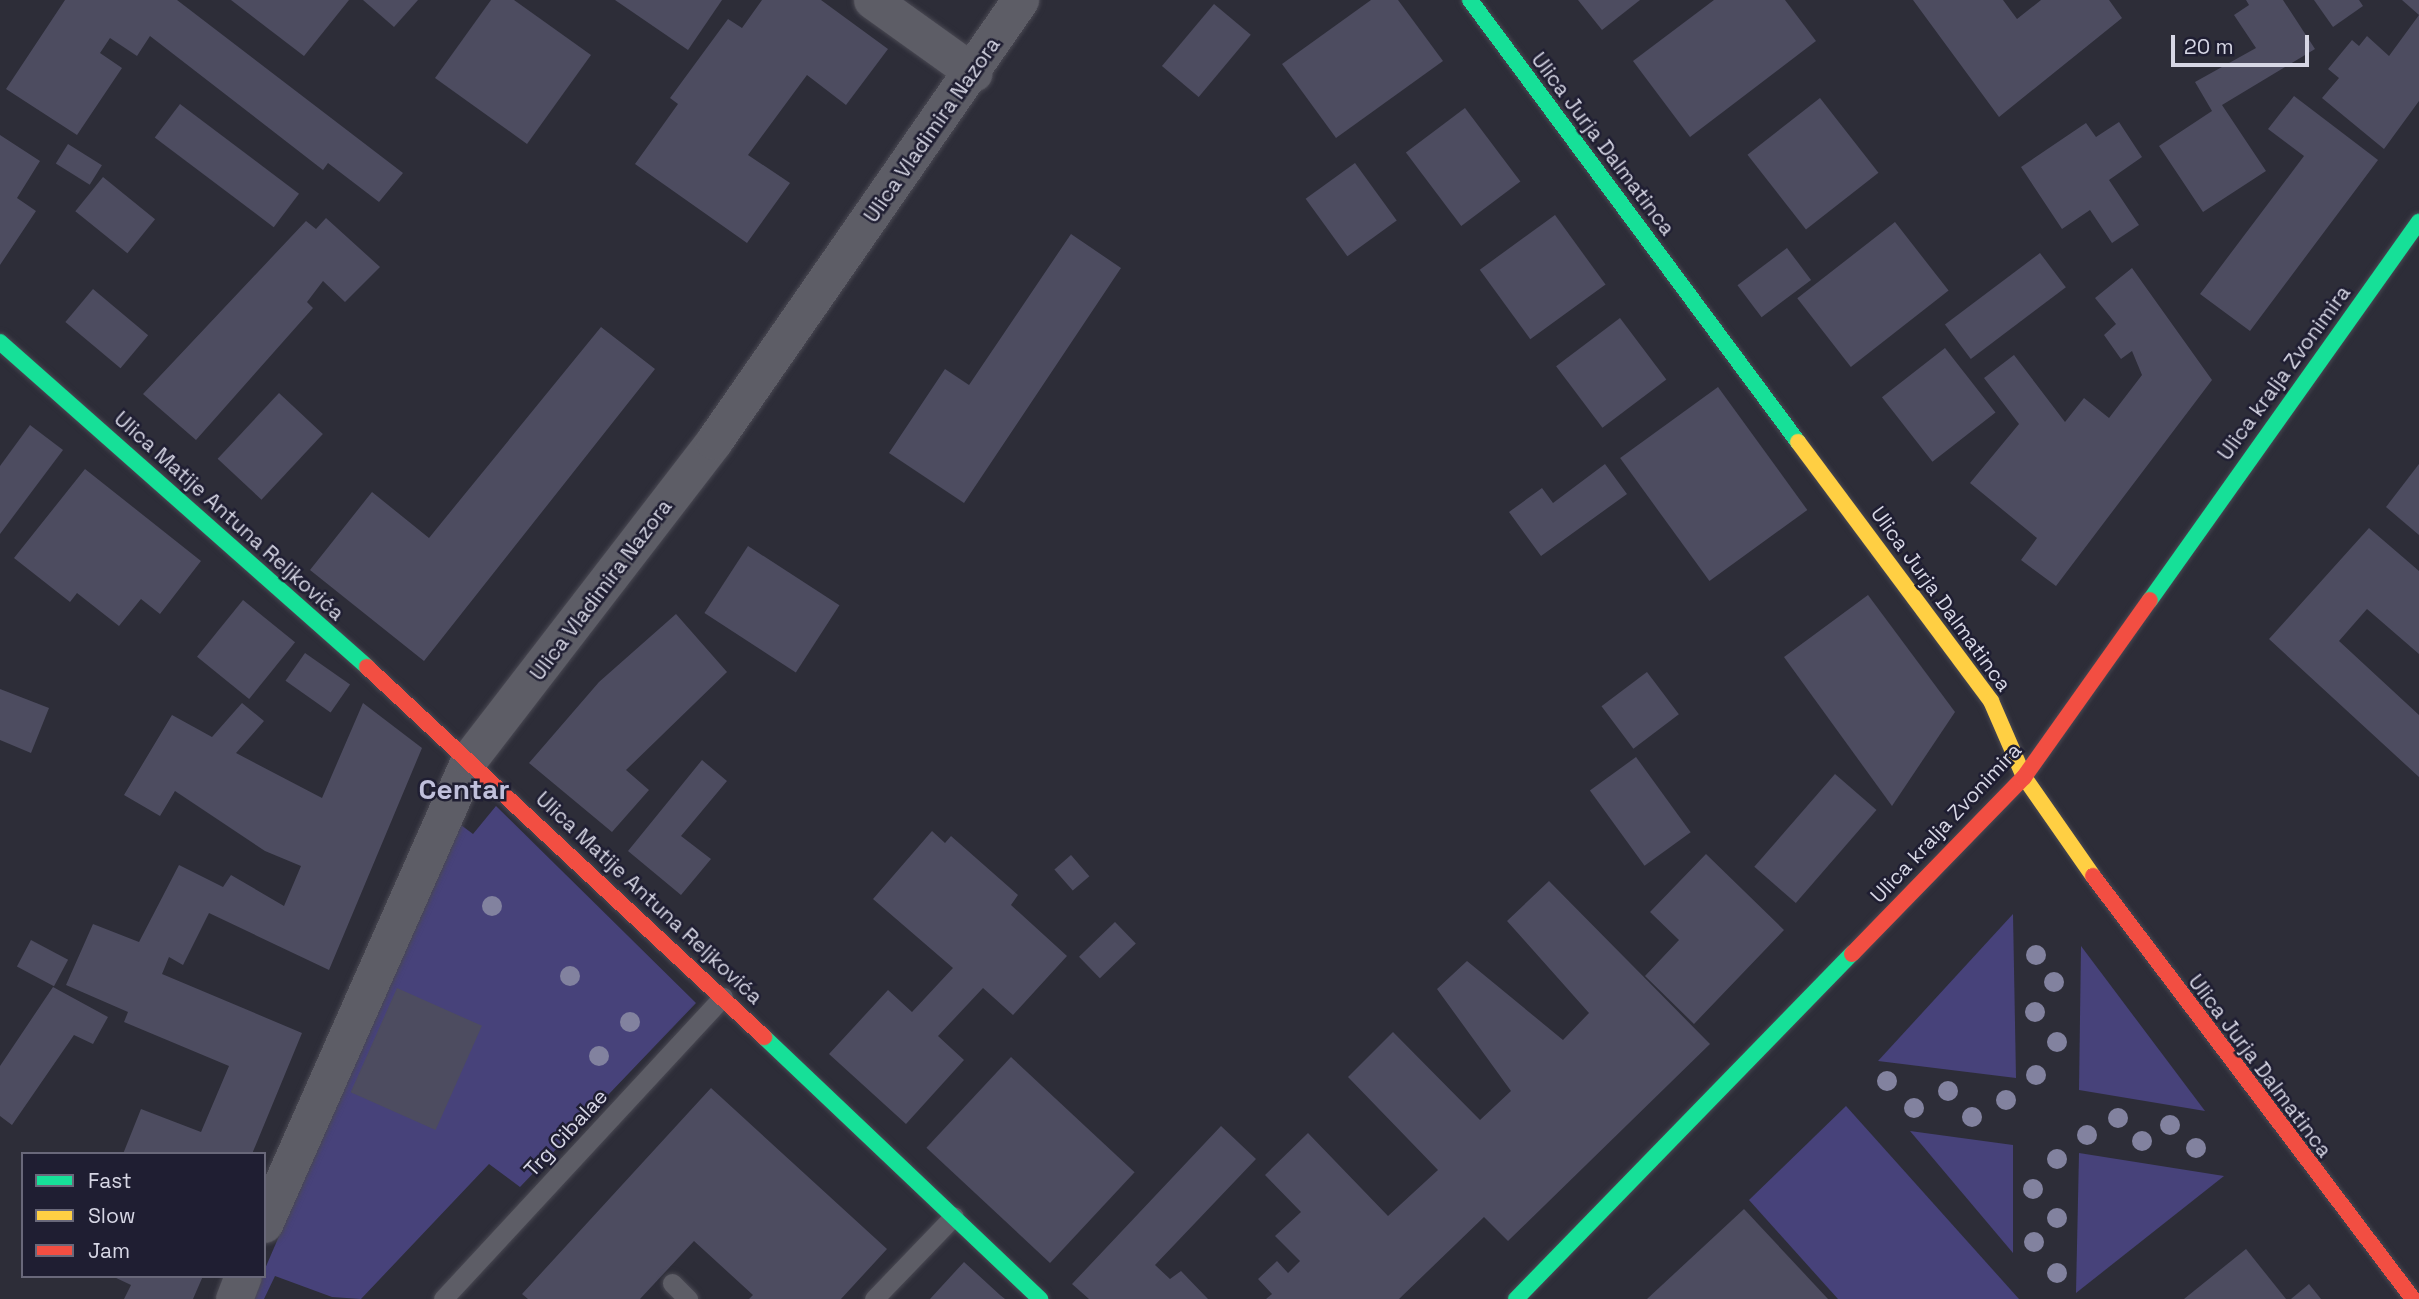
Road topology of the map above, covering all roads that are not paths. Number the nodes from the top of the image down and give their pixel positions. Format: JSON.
{"nodes":[{"id":1,"x":872,"y":0,"type":"edge"},
{"id":2,"x":1020,"y":0,"type":"edge"},
{"id":3,"x":1470,"y":0,"type":"edge"},
{"id":4,"x":974,"y":73,"type":"junction"},
{"id":5,"x":2419,"y":222,"type":"edge"},
{"id":6,"x":0,"y":342,"type":"edge"},
{"id":7,"x":470,"y":758,"type":"junction"},
{"id":8,"x":2024,"y":777,"type":"junction"},
{"id":9,"x":723,"y":997,"type":"junction"},
{"id":10,"x":954,"y":1216,"type":"junction"},
{"id":11,"x":266,"y":1219,"type":"edge"},
{"id":12,"x":242,"y":1278,"type":"edge"},
{"id":13,"x":672,"y":1283,"type":"dead end"},
{"id":14,"x":234,"y":1299,"type":"edge"},
{"id":15,"x":443,"y":1299,"type":"edge"},
{"id":16,"x":688,"y":1299,"type":"edge"},
{"id":17,"x":874,"y":1299,"type":"edge"},
{"id":18,"x":1040,"y":1299,"type":"edge"},
{"id":19,"x":1516,"y":1299,"type":"edge"},
{"id":20,"x":2413,"y":1299,"type":"edge"}],
"edges":[{"from":1,"to":4,"type":"street"},
{"from":2,"to":4,"type":"street","name":"Ulica Vladimira Nazora"},
{"from":3,"to":8,"type":"street","name":"Ulica Jurja Dalmatinca"},
{"from":4,"to":7,"type":"street","name":"Ulica Vladimira Nazora"},
{"from":5,"to":8,"type":"street","name":"Ulica kralja Zvonimira"},
{"from":6,"to":7,"type":"street","name":"Ulica Matije Antuna Reljkovića"},
{"from":7,"to":9,"type":"street","name":"Ulica Matije Antuna Reljkovića"},
{"from":7,"to":11,"type":"street","name":"Ulica Vladimira Nazora"},
{"from":8,"to":19,"type":"street","name":"Ulica kralja Zvonimira"},
{"from":8,"to":20,"type":"street","name":"Ulica Jurja Dalmatinca"},
{"from":9,"to":10,"type":"street","name":"Ulica Matije Antuna Reljkovića"},
{"from":9,"to":15,"type":"lane","name":"Trg Cibalae"},
{"from":10,"to":17,"type":"lane"},
{"from":10,"to":18,"type":"street","name":"Ulica Matije Antuna Reljkovića"},
{"from":12,"to":14,"type":"street"},
{"from":13,"to":16,"type":"lane"}]}
